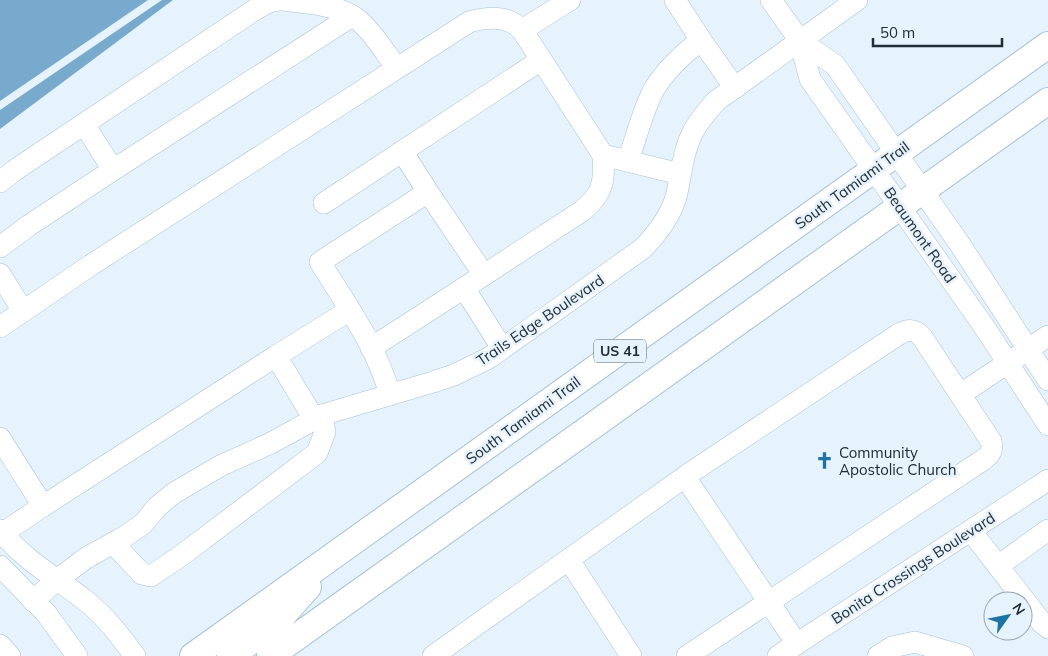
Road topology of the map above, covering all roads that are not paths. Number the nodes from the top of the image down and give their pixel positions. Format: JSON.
{"nodes":[{"id":1,"x":279,"y":0,"type":"edge"},
{"id":2,"x":283,"y":0,"type":"edge"},
{"id":3,"x":570,"y":0,"type":"edge"},
{"id":4,"x":675,"y":0,"type":"edge"},
{"id":5,"x":771,"y":0,"type":"edge"},
{"id":6,"x":857,"y":0,"type":"edge"},
{"id":7,"x":352,"y":16,"type":"junction"},
{"id":8,"x":522,"y":30,"type":"junction"},
{"id":9,"x":701,"y":40,"type":"junction"},
{"id":10,"x":800,"y":41,"type":"junction"},
{"id":11,"x":1048,"y":45,"type":"edge"},
{"id":12,"x":541,"y":60,"type":"junction"},
{"id":13,"x":397,"y":68,"type":"junction"},
{"id":14,"x":735,"y":88,"type":"junction"},
{"id":15,"x":1048,"y":101,"type":"edge"},
{"id":16,"x":84,"y":124,"type":"junction"},
{"id":17,"x":402,"y":151,"type":"junction"},
{"id":18,"x":897,"y":153,"type":"junction"},
{"id":19,"x":603,"y":155,"type":"junction"},
{"id":20,"x":628,"y":161,"type":"junction"},
{"id":21,"x":113,"y":170,"type":"junction"},
{"id":22,"x":874,"y":170,"type":"junction"},
{"id":23,"x":680,"y":174,"type":"junction"},
{"id":24,"x":0,"y":182,"type":"edge"},
{"id":25,"x":923,"y":190,"type":"junction"},
{"id":26,"x":428,"y":192,"type":"junction"},
{"id":27,"x":324,"y":203,"type":"dead end"},
{"id":28,"x":900,"y":207,"type":"junction"},
{"id":29,"x":0,"y":247,"type":"edge"},
{"id":30,"x":0,"y":274,"type":"edge"},
{"id":31,"x":484,"y":275,"type":"junction"},
{"id":32,"x":464,"y":288,"type":"junction"},
{"id":33,"x":350,"y":310,"type":"junction"},
{"id":34,"x":23,"y":311,"type":"junction"},
{"id":35,"x":0,"y":327,"type":"edge"},
{"id":36,"x":1048,"y":336,"type":"edge"},
{"id":37,"x":371,"y":348,"type":"junction"},
{"id":38,"x":502,"y":348,"type":"junction"},
{"id":39,"x":1028,"y":349,"type":"junction"},
{"id":40,"x":276,"y":356,"type":"junction"},
{"id":41,"x":1007,"y":362,"type":"junction"},
{"id":42,"x":1048,"y":380,"type":"edge"},
{"id":43,"x":960,"y":394,"type":"junction"},
{"id":44,"x":390,"y":395,"type":"junction"},
{"id":45,"x":318,"y":417,"type":"junction"},
{"id":46,"x":1048,"y":425,"type":"edge"},
{"id":47,"x":0,"y":438,"type":"edge"},
{"id":48,"x":685,"y":477,"type":"junction"},
{"id":49,"x":1047,"y":482,"type":"edge"},
{"id":50,"x":42,"y":506,"type":"junction"},
{"id":51,"x":1048,"y":530,"type":"edge"},
{"id":52,"x":971,"y":531,"type":"junction"},
{"id":53,"x":1,"y":532,"type":"edge"},
{"id":54,"x":113,"y":543,"type":"junction"},
{"id":55,"x":340,"y":551,"type":"junction"},
{"id":56,"x":568,"y":560,"type":"junction"},
{"id":57,"x":0,"y":566,"type":"edge"},
{"id":58,"x":998,"y":566,"type":"junction"},
{"id":59,"x":56,"y":580,"type":"junction"},
{"id":60,"x":33,"y":600,"type":"junction"},
{"id":61,"x":768,"y":602,"type":"junction"},
{"id":62,"x":1048,"y":628,"type":"edge"},
{"id":63,"x":797,"y":644,"type":"junction"},
{"id":64,"x":0,"y":646,"type":"edge"},
{"id":65,"x":10,"y":656,"type":"edge"},
{"id":66,"x":77,"y":656,"type":"edge"},
{"id":67,"x":135,"y":656,"type":"edge"},
{"id":68,"x":192,"y":656,"type":"edge"},
{"id":69,"x":230,"y":656,"type":"edge"},
{"id":70,"x":270,"y":656,"type":"edge"},
{"id":71,"x":434,"y":656,"type":"edge"},
{"id":72,"x":631,"y":656,"type":"edge"},
{"id":73,"x":686,"y":656,"type":"edge"},
{"id":74,"x":778,"y":656,"type":"edge"},
{"id":75,"x":878,"y":656,"type":"edge"},
{"id":76,"x":963,"y":656,"type":"edge"}],
"edges":[{"from":1,"to":16,"type":"street"},
{"from":2,"to":7,"type":"street"},
{"from":3,"to":8,"type":"street"},
{"from":4,"to":9,"type":"street"},
{"from":5,"to":10,"type":"street","name":"Beaumont Road"},
{"from":6,"to":10,"type":"street","name":"Trails Edge Boulevard"},
{"from":7,"to":13,"type":"street"},
{"from":7,"to":21,"type":"street"},
{"from":8,"to":12,"type":"street"},
{"from":8,"to":13,"type":"street"},
{"from":9,"to":14,"type":"street"},
{"from":9,"to":20,"type":"street"},
{"from":10,"to":14,"type":"street","name":"Trails Edge Boulevard"},
{"from":10,"to":18,"type":"street","name":"Beaumont Road"},
{"from":10,"to":22,"type":"street","name":"Beaumont Road"},
{"from":11,"to":18,"type":"main road","name":"South Tamiami Trail","number":"US 41"},
{"from":12,"to":17,"type":"street"},
{"from":12,"to":19,"type":"street"},
{"from":13,"to":34,"type":"street"},
{"from":14,"to":23,"type":"street","name":"Trails Edge Boulevard"},
{"from":15,"to":25,"type":"main road","number":"US 41"},
{"from":16,"to":21,"type":"street"},
{"from":16,"to":24,"type":"street"},
{"from":17,"to":26,"type":"street"},
{"from":17,"to":27,"type":"street"},
{"from":18,"to":22,"type":"main road","name":"South Tamiami Trail","number":"US 41"},
{"from":18,"to":25,"type":"street","name":"Beaumont Road"},
{"from":19,"to":20,"type":"street"},
{"from":19,"to":31,"type":"street"},
{"from":20,"to":23,"type":"street"},
{"from":21,"to":29,"type":"street"},
{"from":22,"to":28,"type":"street","name":"Beaumont Road"},
{"from":22,"to":55,"type":"main road","name":"South Tamiami Trail","number":"US 41"},
{"from":23,"to":38,"type":"street","name":"Trails Edge Boulevard"},
{"from":25,"to":28,"type":"main road","number":"US 41"},
{"from":25,"to":39,"type":"street","name":"Beaumont Road"},
{"from":26,"to":31,"type":"street"},
{"from":26,"to":33,"type":"street"},
{"from":28,"to":41,"type":"street","name":"Beaumont Road"},
{"from":28,"to":70,"type":"main road","number":"US 41"},
{"from":30,"to":34,"type":"street"},
{"from":31,"to":32,"type":"street"},
{"from":32,"to":37,"type":"street"},
{"from":32,"to":38,"type":"street"},
{"from":33,"to":37,"type":"street"},
{"from":33,"to":40,"type":"street"},
{"from":34,"to":35,"type":"street"},
{"from":36,"to":39,"type":"street"},
{"from":37,"to":44,"type":"street"},
{"from":38,"to":44,"type":"street","name":"Trails Edge Boulevard"},
{"from":39,"to":41,"type":"street"},
{"from":39,"to":42,"type":"street","name":"Beaumont Road"},
{"from":40,"to":45,"type":"street"},
{"from":40,"to":50,"type":"street"},
{"from":41,"to":43,"type":"street"},
{"from":41,"to":46,"type":"street","name":"Beaumont Road"},
{"from":43,"to":48,"type":"street"},
{"from":43,"to":61,"type":"street"},
{"from":44,"to":45,"type":"street","name":"Trails Edge Boulevard"},
{"from":45,"to":54,"type":"street","name":"Trails Edge Boulevard"},
{"from":45,"to":54,"type":"street"},
{"from":47,"to":50,"type":"street"},
{"from":48,"to":56,"type":"street"},
{"from":48,"to":61,"type":"street"},
{"from":49,"to":52,"type":"street","name":"Bonita Crossings Boulevard"},
{"from":50,"to":53,"type":"street"},
{"from":51,"to":58,"type":"street"},
{"from":52,"to":58,"type":"street"},
{"from":52,"to":63,"type":"street","name":"Bonita Crossings Boulevard"},
{"from":53,"to":59,"type":"street"},
{"from":54,"to":59,"type":"street","name":"Trails Edge Boulevard"},
{"from":55,"to":68,"type":"main road","name":"South Tamiami Trail","number":"US 41"},
{"from":55,"to":69,"type":"main road"},
{"from":56,"to":71,"type":"street"},
{"from":56,"to":72,"type":"street"},
{"from":57,"to":60,"type":"street"},
{"from":58,"to":62,"type":"street"},
{"from":59,"to":60,"type":"street","name":"Trails Edge Boulevard"},
{"from":59,"to":67,"type":"street"},
{"from":60,"to":66,"type":"street"},
{"from":61,"to":63,"type":"street"},
{"from":61,"to":73,"type":"street"},
{"from":63,"to":74,"type":"street","name":"Bonita Crossings Boulevard"},
{"from":64,"to":65,"type":"street"},
{"from":75,"to":76,"type":"street"}]}
